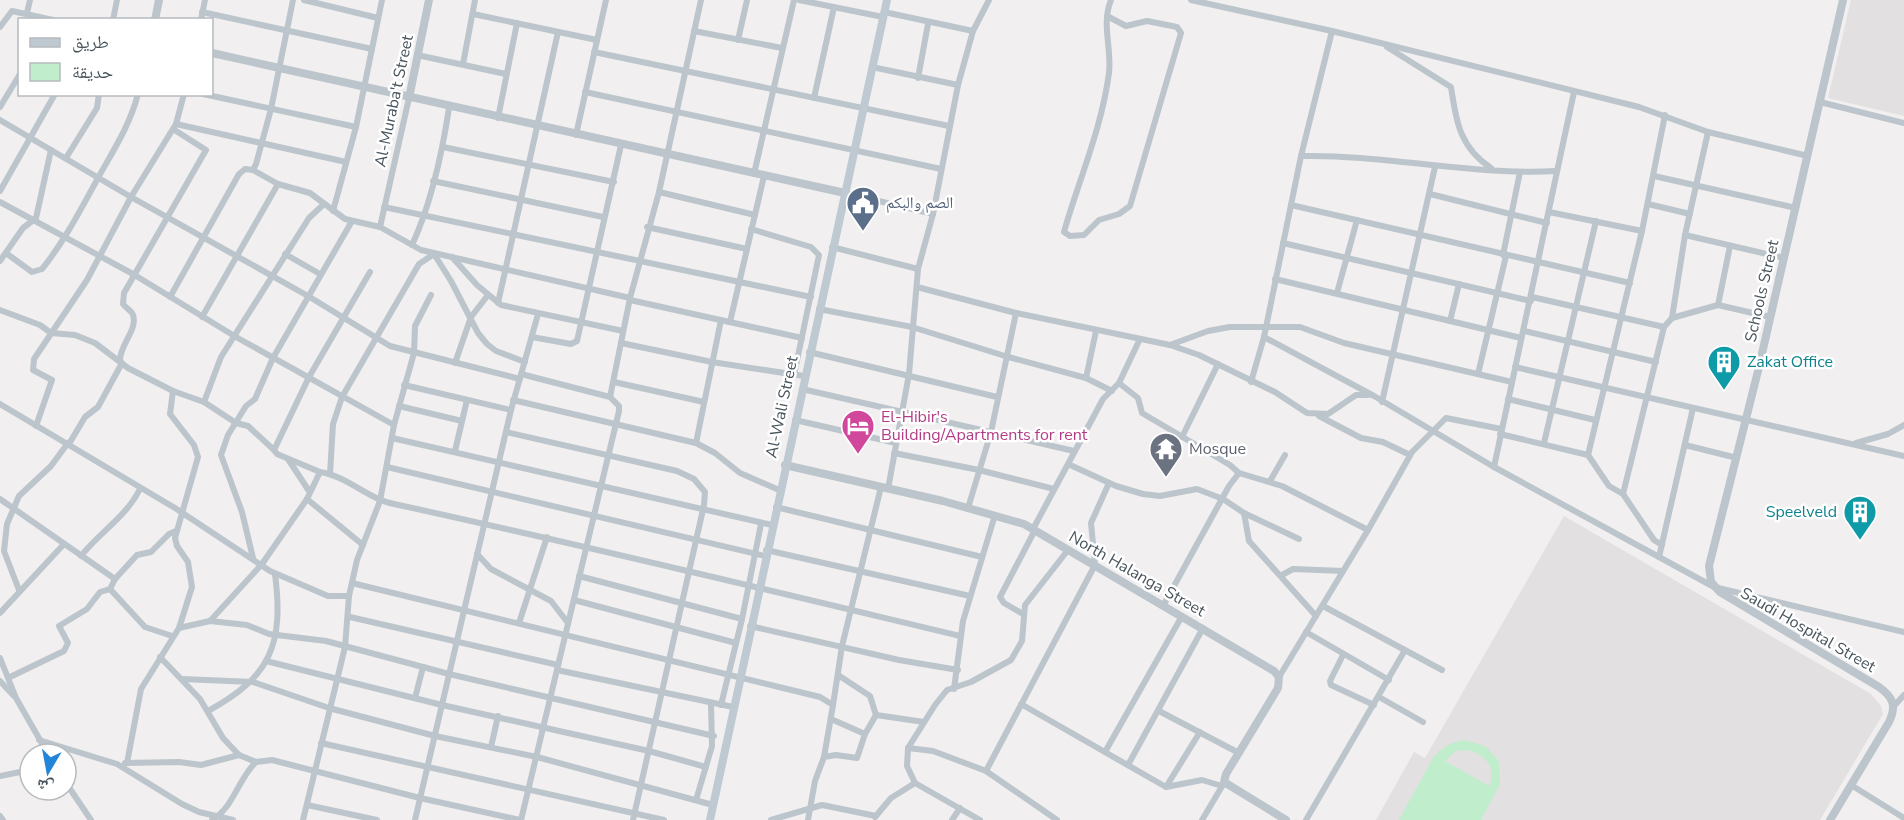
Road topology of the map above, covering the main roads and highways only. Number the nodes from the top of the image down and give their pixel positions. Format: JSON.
{"nodes":[{"id":1,"x":887,"y":0,"type":"edge"},
{"id":2,"x":712,"y":819,"type":"edge"}],
"edges":[{"from":1,"to":2,"type":"main road","name":"Al-Wali Street"}]}
